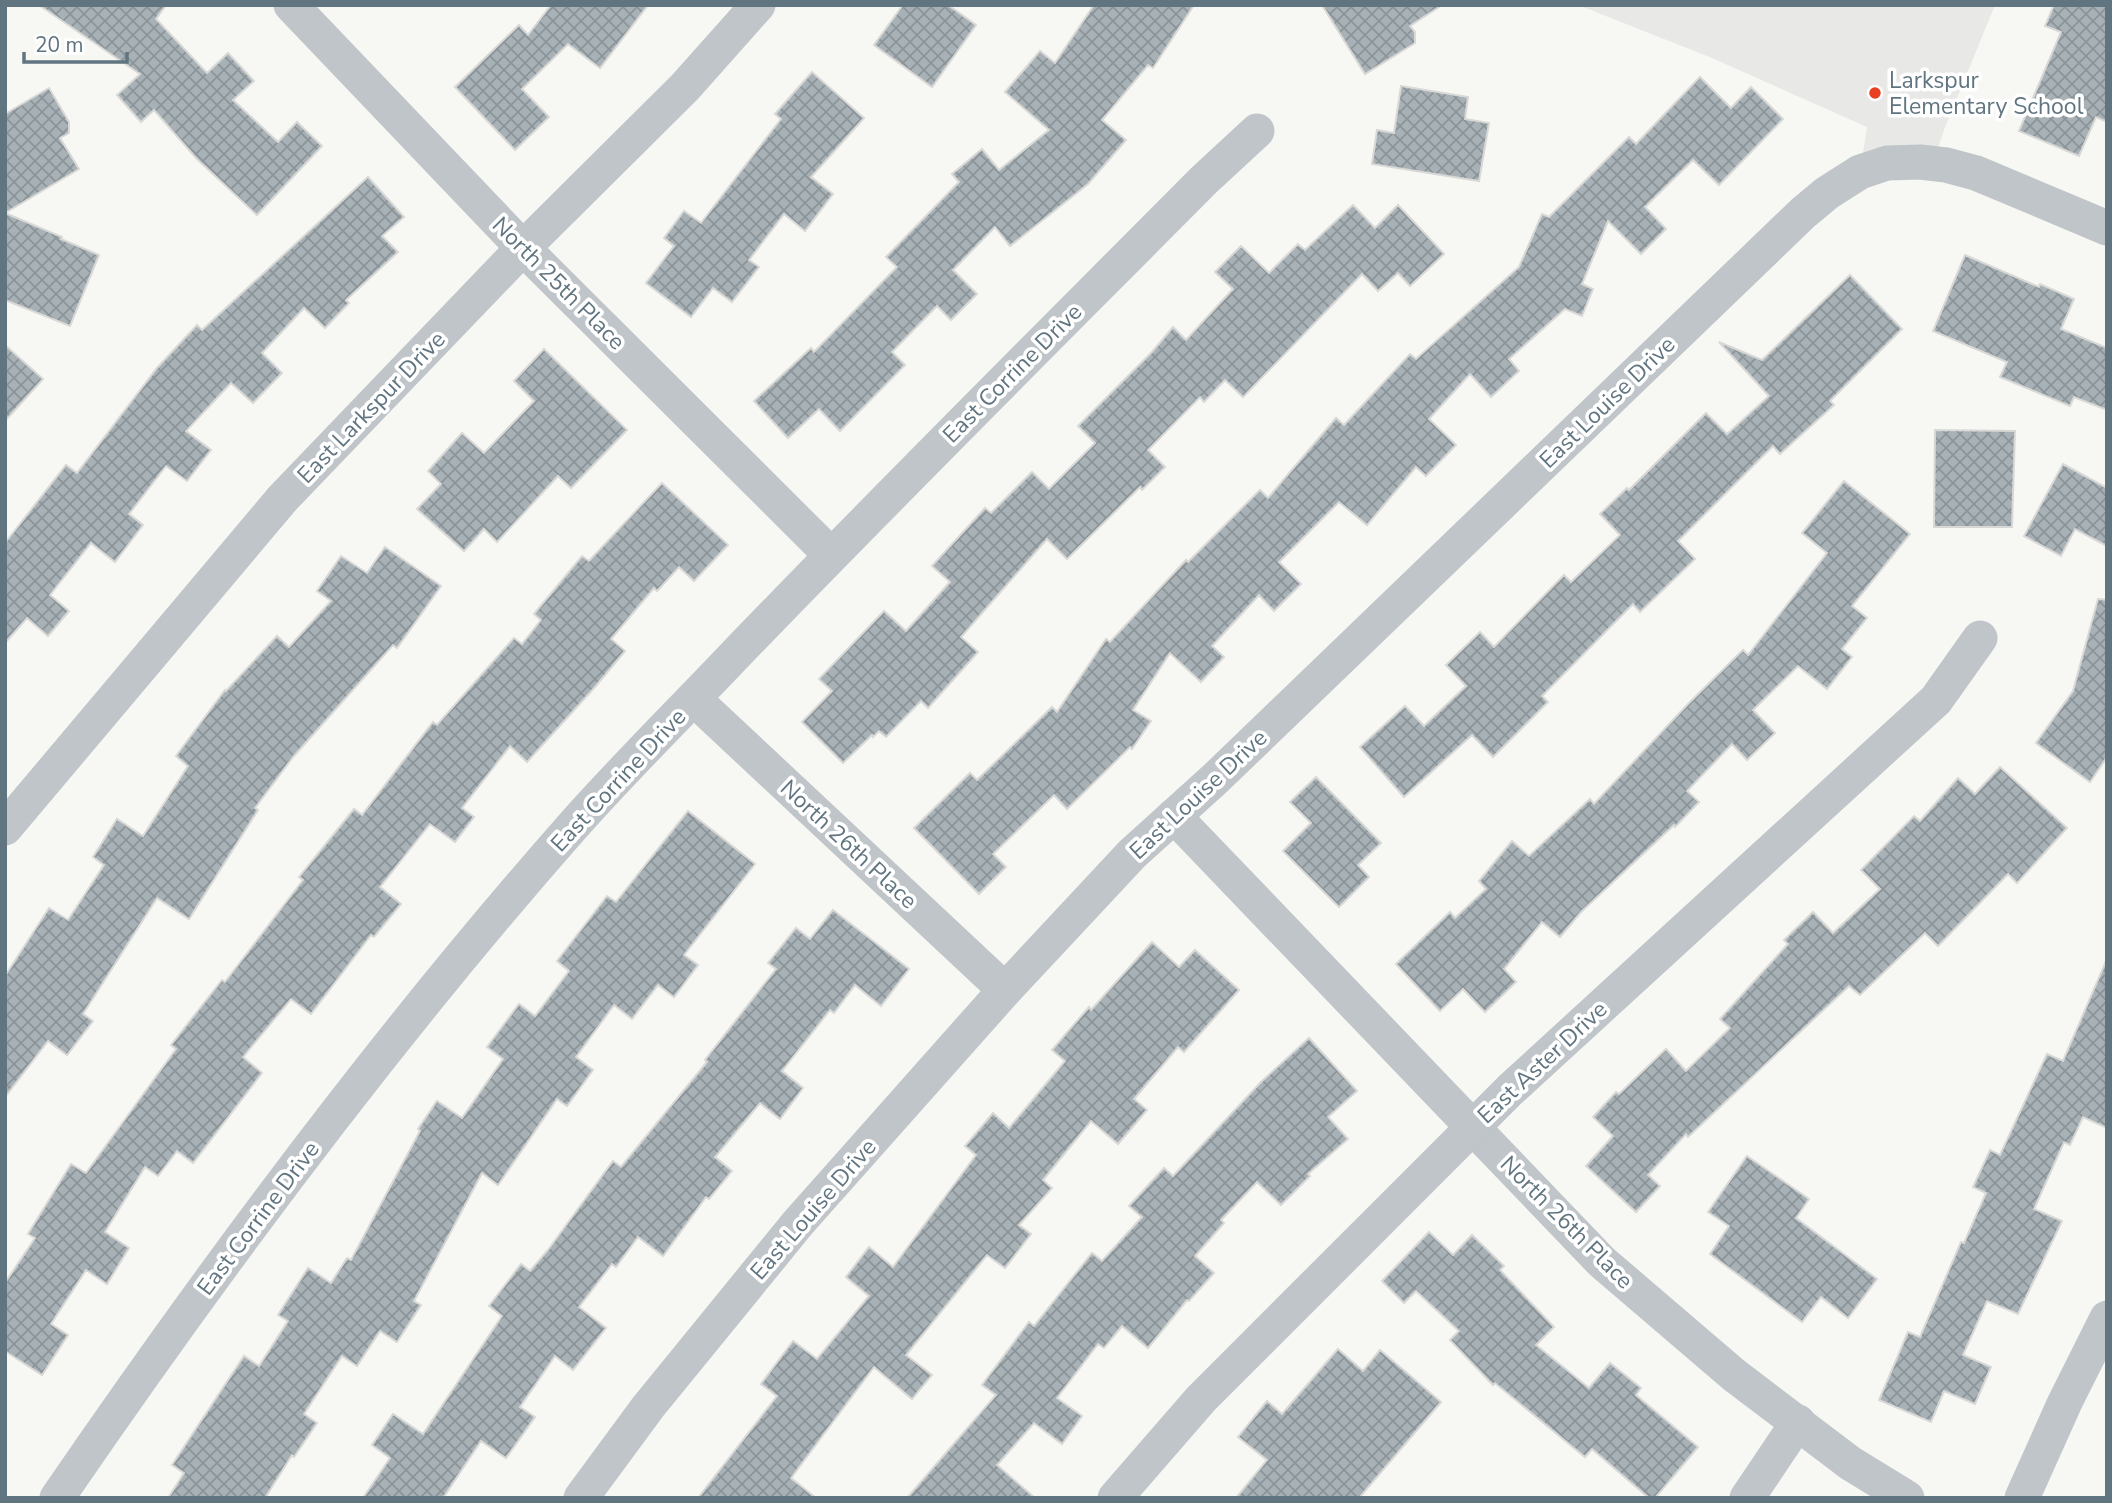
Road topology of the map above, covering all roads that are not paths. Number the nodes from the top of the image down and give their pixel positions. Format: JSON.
{"nodes":[{"id":1,"x":291,"y":5,"type":"edge"},
{"id":2,"x":758,"y":5,"type":"edge"},
{"id":3,"x":1257,"y":131,"type":"dead end"},
{"id":4,"x":2107,"y":228,"type":"edge"},
{"id":5,"x":523,"y":248,"type":"junction"},
{"id":6,"x":831,"y":555,"type":"junction"},
{"id":7,"x":1980,"y":638,"type":"dead end"},
{"id":8,"x":694,"y":699,"type":"junction"},
{"id":9,"x":1174,"y":816,"type":"junction"},
{"id":10,"x":5,"y":828,"type":"edge"},
{"id":11,"x":1005,"y":990,"type":"junction"},
{"id":12,"x":1472,"y":1127,"type":"junction"},
{"id":13,"x":2107,"y":1318,"type":"edge"},
{"id":14,"x":1798,"y":1422,"type":"junction"},
{"id":15,"x":57,"y":1498,"type":"edge"},
{"id":16,"x":581,"y":1498,"type":"edge"},
{"id":17,"x":1115,"y":1498,"type":"edge"},
{"id":18,"x":1747,"y":1498,"type":"edge"},
{"id":19,"x":1907,"y":1498,"type":"edge"},
{"id":20,"x":2022,"y":1498,"type":"edge"}],
"edges":[{"from":1,"to":5,"type":"street","name":"North 25th Place"},
{"from":2,"to":5,"type":"street","name":"East Larkspur Drive"},
{"from":3,"to":6,"type":"street","name":"East Corrine Drive"},
{"from":4,"to":9,"type":"street","name":"East Louise Drive"},
{"from":5,"to":6,"type":"street","name":"North 25th Place"},
{"from":5,"to":10,"type":"street","name":"East Larkspur Drive"},
{"from":6,"to":8,"type":"street","name":"East Corrine Drive"},
{"from":7,"to":12,"type":"street","name":"East Aster Drive"},
{"from":8,"to":11,"type":"street","name":"North 26th Place"},
{"from":8,"to":15,"type":"street","name":"East Corrine Drive"},
{"from":9,"to":11,"type":"street","name":"East Louise Drive"},
{"from":9,"to":12,"type":"street","name":"North 26th Place"},
{"from":11,"to":16,"type":"street","name":"East Louise Drive"},
{"from":12,"to":14,"type":"street","name":"North 26th Place"},
{"from":12,"to":17,"type":"street","name":"East Aster Drive"},
{"from":13,"to":20,"type":"street"},
{"from":14,"to":18,"type":"street"},
{"from":14,"to":19,"type":"street","name":"North 26th Place"}]}
